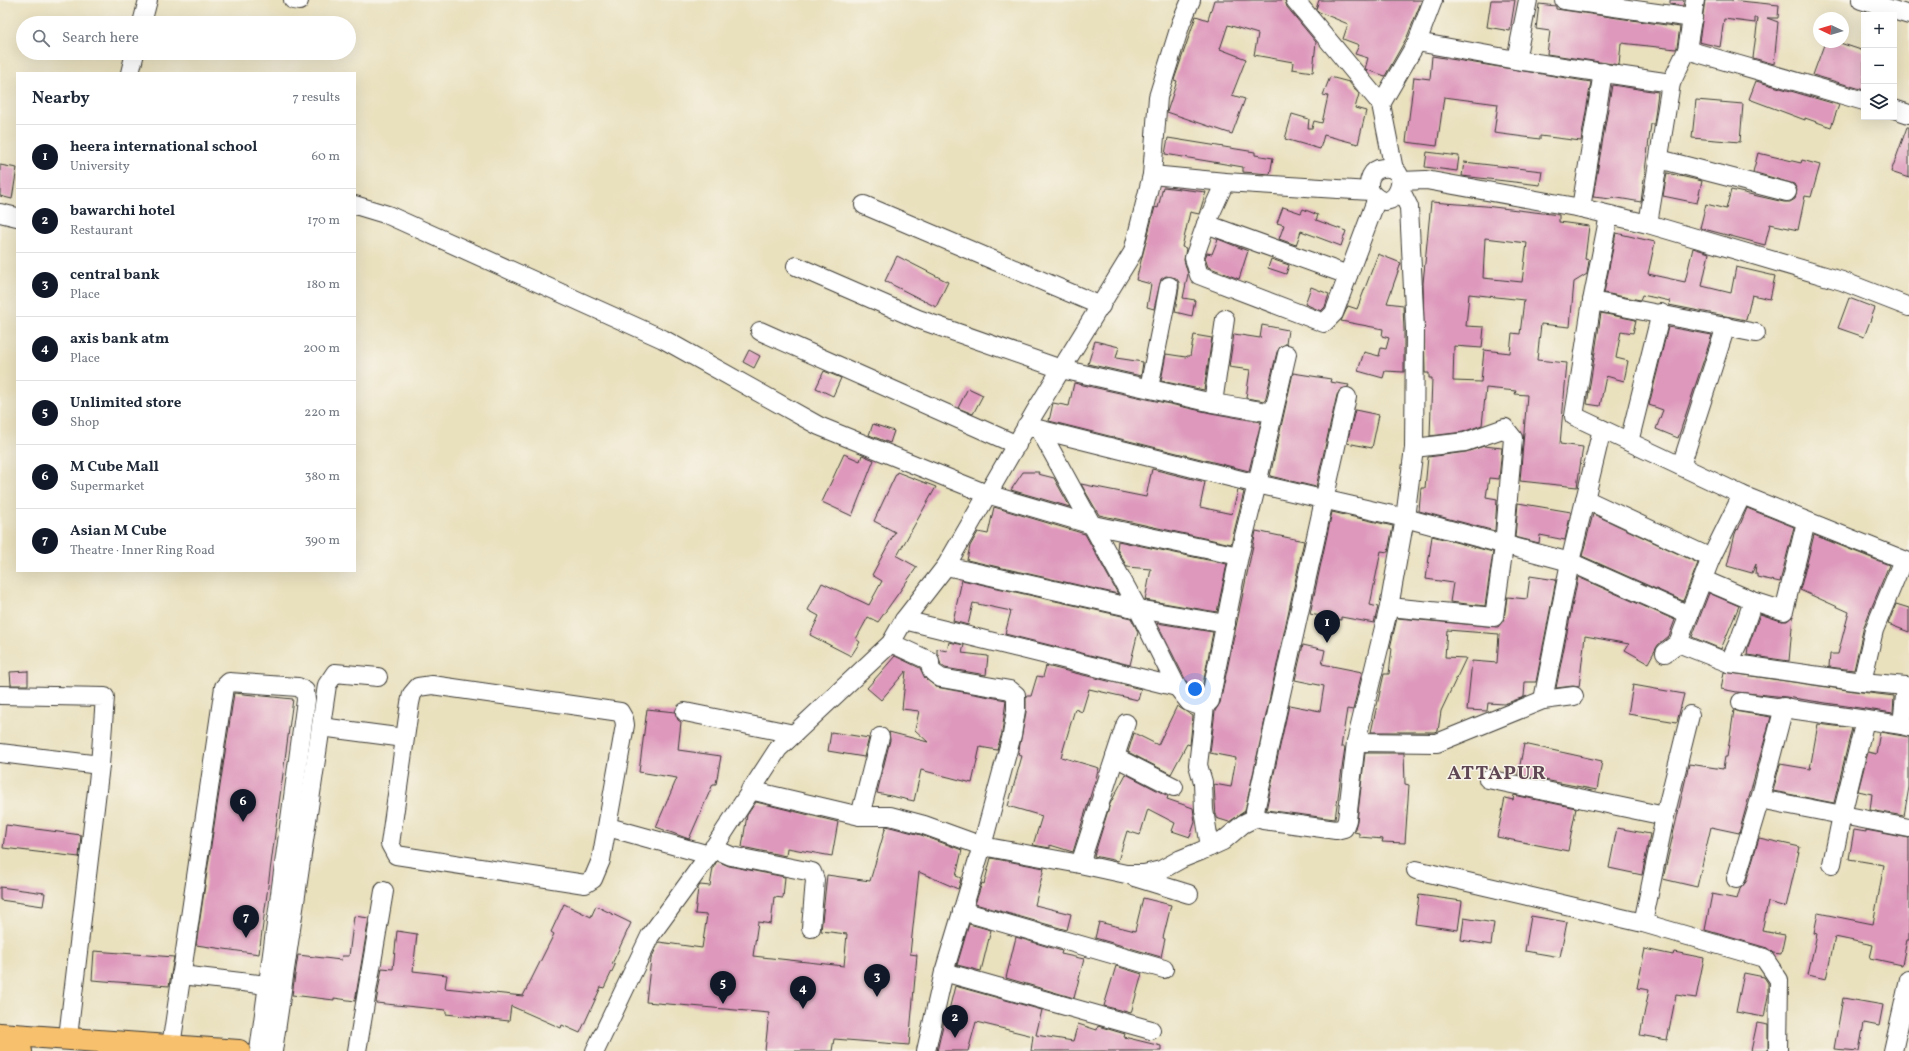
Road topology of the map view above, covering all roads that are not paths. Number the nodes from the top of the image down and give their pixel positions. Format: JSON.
{"nodes":[{"id":1,"x":148,"y":0,"type":"edge"},
{"id":2,"x":1191,"y":0,"type":"edge"},
{"id":3,"x":1295,"y":0,"type":"edge"},
{"id":4,"x":1433,"y":0,"type":"edge"},
{"id":5,"x":1528,"y":0,"type":"edge"},
{"id":6,"x":1569,"y":0,"type":"edge"},
{"id":7,"x":1695,"y":0,"type":"edge"},
{"id":8,"x":1861,"y":0,"type":"edge"},
{"id":9,"x":1635,"y":6,"type":"edge"},
{"id":10,"x":1909,"y":15,"type":"edge"},
{"id":11,"x":144,"y":16,"type":"edge"},
{"id":12,"x":1693,"y":18,"type":"junction"},
{"id":13,"x":1417,"y":42,"type":"junction"},
{"id":14,"x":1687,"y":50,"type":"junction"},
{"id":15,"x":133,"y":60,"type":"edge"},
{"id":16,"x":1516,"y":60,"type":"junction"},
{"id":17,"x":130,"y":72,"type":"edge"},
{"id":18,"x":1603,"y":72,"type":"junction"},
{"id":19,"x":1671,"y":83,"type":"junction"},
{"id":20,"x":1861,"y":100,"type":"edge"},
{"id":21,"x":1381,"y":104,"type":"junction"},
{"id":22,"x":1897,"y":110,"type":"edge"},
{"id":23,"x":1909,"y":114,"type":"edge"},
{"id":24,"x":1658,"y":159,"type":"junction"},
{"id":25,"x":1152,"y":175,"type":"junction"},
{"id":26,"x":1398,"y":180,"type":"junction"},
{"id":27,"x":1225,"y":182,"type":"junction"},
{"id":28,"x":1788,"y":192,"type":"dead end"},
{"id":29,"x":1374,"y":195,"type":"junction"},
{"id":30,"x":864,"y":205,"type":"dead end"},
{"id":31,"x":356,"y":206,"type":"edge"},
{"id":32,"x":1581,"y":208,"type":"junction"},
{"id":33,"x":0,"y":213,"type":"edge"},
{"id":34,"x":1609,"y":215,"type":"junction"},
{"id":35,"x":16,"y":217,"type":"edge"},
{"id":36,"x":1206,"y":224,"type":"junction"},
{"id":37,"x":1648,"y":224,"type":"junction"},
{"id":38,"x":796,"y":266,"type":"dead end"},
{"id":39,"x":1348,"y":275,"type":"junction"},
{"id":40,"x":1169,"y":286,"type":"dead end"},
{"id":41,"x":1592,"y":301,"type":"junction"},
{"id":42,"x":1101,"y":306,"type":"junction"},
{"id":43,"x":1909,"y":307,"type":"edge"},
{"id":44,"x":1661,"y":314,"type":"junction"},
{"id":45,"x":1225,"y":319,"type":"dead end"},
{"id":46,"x":1726,"y":326,"type":"junction"},
{"id":47,"x":760,"y":331,"type":"dead end"},
{"id":48,"x":1756,"y":333,"type":"dead end"},
{"id":49,"x":1287,"y":354,"type":"dead end"},
{"id":50,"x":1061,"y":369,"type":"junction"},
{"id":51,"x":1149,"y":388,"type":"junction"},
{"id":52,"x":1347,"y":397,"type":"dead end"},
{"id":53,"x":1213,"y":403,"type":"junction"},
{"id":54,"x":1273,"y":413,"type":"junction"},
{"id":55,"x":1033,"y":428,"type":"junction"},
{"id":56,"x":1602,"y":429,"type":"junction"},
{"id":57,"x":1629,"y":442,"type":"junction"},
{"id":58,"x":1017,"y":445,"type":"junction"},
{"id":59,"x":1414,"y":448,"type":"junction"},
{"id":60,"x":1681,"y":466,"type":"junction"},
{"id":61,"x":1257,"y":484,"type":"junction"},
{"id":62,"x":987,"y":494,"type":"junction"},
{"id":63,"x":1742,"y":496,"type":"junction"},
{"id":64,"x":1585,"y":499,"type":"junction"},
{"id":65,"x":1325,"y":500,"type":"junction"},
{"id":66,"x":1405,"y":518,"type":"junction"},
{"id":67,"x":1806,"y":522,"type":"junction"},
{"id":68,"x":1093,"y":525,"type":"junction"},
{"id":69,"x":1504,"y":546,"type":"junction"},
{"id":70,"x":1239,"y":556,"type":"junction"},
{"id":71,"x":1712,"y":558,"type":"junction"},
{"id":72,"x":1906,"y":561,"type":"edge"},
{"id":73,"x":1570,"y":562,"type":"junction"},
{"id":74,"x":946,"y":566,"type":"junction"},
{"id":75,"x":1704,"y":580,"type":"junction"},
{"id":76,"x":1753,"y":601,"type":"junction"},
{"id":77,"x":1389,"y":607,"type":"junction"},
{"id":78,"x":1138,"y":609,"type":"junction"},
{"id":79,"x":1689,"y":615,"type":"junction"},
{"id":80,"x":904,"y":620,"type":"junction"},
{"id":81,"x":1226,"y":624,"type":"junction"},
{"id":82,"x":891,"y":643,"type":"junction"},
{"id":83,"x":1729,"y":662,"type":"junction"},
{"id":84,"x":378,"y":677,"type":"dead end"},
{"id":85,"x":1862,"y":682,"type":"junction"},
{"id":86,"x":1177,"y":686,"type":"junction"},
{"id":87,"x":0,"y":695,"type":"edge"},
{"id":88,"x":1574,"y":696,"type":"dead end"},
{"id":89,"x":1543,"y":700,"type":"junction"},
{"id":90,"x":1741,"y":702,"type":"dead end"},
{"id":91,"x":1205,"y":706,"type":"junction"},
{"id":92,"x":1784,"y":708,"type":"junction"},
{"id":93,"x":685,"y":712,"type":"dead end"},
{"id":94,"x":1690,"y":715,"type":"dead end"},
{"id":95,"x":1865,"y":720,"type":"junction"},
{"id":96,"x":1126,"y":723,"type":"dead end"},
{"id":97,"x":1906,"y":726,"type":"edge"},
{"id":98,"x":321,"y":727,"type":"junction"},
{"id":99,"x":794,"y":734,"type":"junction"},
{"id":100,"x":397,"y":737,"type":"dead end"},
{"id":101,"x":880,"y":737,"type":"dead end"},
{"id":102,"x":1356,"y":742,"type":"junction"},
{"id":103,"x":0,"y":753,"type":"edge"},
{"id":104,"x":1114,"y":757,"type":"junction"},
{"id":105,"x":100,"y":765,"type":"junction"},
{"id":106,"x":1488,"y":779,"type":"dead end"},
{"id":107,"x":1174,"y":787,"type":"dead end"},
{"id":108,"x":750,"y":790,"type":"junction"},
{"id":109,"x":1760,"y":799,"type":"junction"},
{"id":110,"x":1842,"y":815,"type":"junction"},
{"id":111,"x":860,"y":816,"type":"junction"},
{"id":112,"x":1665,"y":816,"type":"junction"},
{"id":113,"x":1257,"y":817,"type":"junction"},
{"id":114,"x":608,"y":827,"type":"junction"},
{"id":115,"x":1909,"y":828,"type":"edge"},
{"id":116,"x":982,"y":846,"type":"junction"},
{"id":117,"x":1210,"y":847,"type":"junction"},
{"id":118,"x":711,"y":852,"type":"junction"},
{"id":119,"x":1080,"y":864,"type":"junction"},
{"id":120,"x":1832,"y":864,"type":"dead end"},
{"id":121,"x":1416,"y":870,"type":"dead end"},
{"id":122,"x":1126,"y":874,"type":"junction"},
{"id":123,"x":1736,"y":879,"type":"dead end"},
{"id":124,"x":384,"y":891,"type":"dead end"},
{"id":125,"x":1189,"y":894,"type":"dead end"},
{"id":126,"x":962,"y":911,"type":"junction"},
{"id":127,"x":1643,"y":923,"type":"junction"},
{"id":128,"x":811,"y":928,"type":"dead end"},
{"id":129,"x":1164,"y":970,"type":"dead end"},
{"id":130,"x":944,"y":972,"type":"junction"},
{"id":131,"x":181,"y":975,"type":"junction"},
{"id":132,"x":1909,"y":980,"type":"edge"},
{"id":133,"x":267,"y":985,"type":"junction"},
{"id":134,"x":1151,"y":1030,"type":"dead end"},
{"id":135,"x":0,"y":1034,"type":"edge"},
{"id":136,"x":68,"y":1037,"type":"junction"},
{"id":137,"x":26,"y":1044,"type":"edge"},
{"id":138,"x":171,"y":1046,"type":"junction"},
{"id":139,"x":0,"y":1050,"type":"edge"},
{"id":140,"x":239,"y":1051,"type":"edge"},
{"id":141,"x":258,"y":1051,"type":"edge"},
{"id":142,"x":273,"y":1051,"type":"edge"},
{"id":143,"x":357,"y":1051,"type":"edge"},
{"id":144,"x":595,"y":1051,"type":"edge"},
{"id":145,"x":926,"y":1051,"type":"edge"},
{"id":146,"x":1778,"y":1051,"type":"edge"},
{"id":147,"x":1893,"y":1051,"type":"edge"}],
"edges":[{"from":1,"to":11,"type":"street"},
{"from":2,"to":25,"type":"street"},
{"from":3,"to":21,"type":"street"},
{"from":4,"to":13,"type":"street"},
{"from":5,"to":16,"type":"street"},
{"from":6,"to":9,"type":"street"},
{"from":7,"to":12,"type":"street"},
{"from":8,"to":10,"type":"street"},
{"from":9,"to":12,"type":"street"},
{"from":12,"to":14,"type":"street"},
{"from":13,"to":16,"type":"street"},
{"from":13,"to":21,"type":"street"},
{"from":14,"to":19,"type":"street"},
{"from":14,"to":20,"type":"street"},
{"from":15,"to":17,"type":"street"},
{"from":16,"to":18,"type":"street"},
{"from":18,"to":19,"type":"street"},
{"from":18,"to":32,"type":"street"},
{"from":19,"to":24,"type":"street"},
{"from":21,"to":26,"type":"street"},
{"from":22,"to":23,"type":"street"},
{"from":24,"to":28,"type":"street"},
{"from":24,"to":37,"type":"street"},
{"from":25,"to":27,"type":"street"},
{"from":25,"to":42,"type":"street"},
{"from":26,"to":29,"type":"street"},
{"from":26,"to":29,"type":"street"},
{"from":26,"to":32,"type":"street"},
{"from":26,"to":59,"type":"street"},
{"from":27,"to":29,"type":"street"},
{"from":27,"to":36,"type":"street"},
{"from":29,"to":39,"type":"street"},
{"from":30,"to":42,"type":"street"},
{"from":31,"to":62,"type":"street"},
{"from":32,"to":34,"type":"street"},
{"from":33,"to":35,"type":"street"},
{"from":34,"to":37,"type":"street"},
{"from":34,"to":41,"type":"street"},
{"from":36,"to":39,"type":"street"},
{"from":36,"to":39,"type":"street"},
{"from":37,"to":43,"type":"street"},
{"from":38,"to":50,"type":"street"},
{"from":40,"to":51,"type":"street"},
{"from":41,"to":44,"type":"street"},
{"from":41,"to":56,"type":"street"},
{"from":42,"to":50,"type":"street"},
{"from":44,"to":46,"type":"street"},
{"from":44,"to":57,"type":"street"},
{"from":45,"to":53,"type":"street"},
{"from":46,"to":48,"type":"street"},
{"from":46,"to":60,"type":"street"},
{"from":47,"to":58,"type":"street"},
{"from":49,"to":54,"type":"street"},
{"from":50,"to":51,"type":"street"},
{"from":50,"to":55,"type":"street"},
{"from":51,"to":53,"type":"street"},
{"from":52,"to":65,"type":"street"},
{"from":53,"to":54,"type":"street"},
{"from":54,"to":61,"type":"street"},
{"from":55,"to":58,"type":"street"},
{"from":55,"to":61,"type":"street"},
{"from":55,"to":68,"type":"street"},
{"from":56,"to":57,"type":"street"},
{"from":56,"to":64,"type":"street"},
{"from":57,"to":60,"type":"street"},
{"from":58,"to":62,"type":"street"},
{"from":59,"to":66,"type":"street"},
{"from":59,"to":69,"type":"street"},
{"from":60,"to":63,"type":"street"},
{"from":61,"to":65,"type":"street"},
{"from":61,"to":70,"type":"street"},
{"from":62,"to":68,"type":"street"},
{"from":62,"to":74,"type":"street"},
{"from":63,"to":67,"type":"street"},
{"from":63,"to":71,"type":"street"},
{"from":64,"to":71,"type":"street"},
{"from":64,"to":73,"type":"street"},
{"from":65,"to":66,"type":"street"},
{"from":65,"to":113,"type":"street"},
{"from":66,"to":69,"type":"street"},
{"from":66,"to":77,"type":"street"},
{"from":67,"to":72,"type":"street"},
{"from":67,"to":76,"type":"street"},
{"from":68,"to":70,"type":"street"},
{"from":68,"to":78,"type":"street"},
{"from":69,"to":73,"type":"street"},
{"from":69,"to":77,"type":"street"},
{"from":70,"to":81,"type":"street"},
{"from":71,"to":75,"type":"street"},
{"from":72,"to":85,"type":"street"},
{"from":73,"to":79,"type":"street"},
{"from":73,"to":89,"type":"street"},
{"from":74,"to":78,"type":"street"},
{"from":74,"to":80,"type":"street"},
{"from":75,"to":76,"type":"street"},
{"from":75,"to":79,"type":"street"},
{"from":76,"to":83,"type":"street"},
{"from":77,"to":102,"type":"street"},
{"from":78,"to":81,"type":"street"},
{"from":78,"to":86,"type":"street"},
{"from":79,"to":83,"type":"street"},
{"from":80,"to":82,"type":"street"},
{"from":80,"to":86,"type":"street"},
{"from":81,"to":91,"type":"street"},
{"from":82,"to":99,"type":"street"},
{"from":82,"to":116,"type":"street"},
{"from":83,"to":85,"type":"street"},
{"from":84,"to":98,"type":"street"},
{"from":85,"to":97,"type":"street"},
{"from":86,"to":91,"type":"street"},
{"from":87,"to":105,"type":"street"},
{"from":88,"to":89,"type":"street"},
{"from":89,"to":102,"type":"street"},
{"from":90,"to":92,"type":"street"},
{"from":91,"to":117,"type":"street"},
{"from":92,"to":95,"type":"street"},
{"from":92,"to":109,"type":"street"},
{"from":93,"to":99,"type":"street"},
{"from":94,"to":112,"type":"street"},
{"from":95,"to":97,"type":"street"},
{"from":95,"to":110,"type":"street"},
{"from":96,"to":104,"type":"street"},
{"from":98,"to":100,"type":"street"},
{"from":98,"to":142,"type":"street"},
{"from":99,"to":108,"type":"street"},
{"from":101,"to":111,"type":"street"},
{"from":102,"to":113,"type":"street"},
{"from":103,"to":105,"type":"street"},
{"from":104,"to":107,"type":"street"},
{"from":104,"to":119,"type":"street"},
{"from":105,"to":136,"type":"street"},
{"from":106,"to":112,"type":"street"},
{"from":108,"to":111,"type":"street"},
{"from":108,"to":118,"type":"street"},
{"from":109,"to":110,"type":"street"},
{"from":109,"to":123,"type":"street"},
{"from":110,"to":115,"type":"street"},
{"from":110,"to":120,"type":"street"},
{"from":111,"to":116,"type":"street"},
{"from":112,"to":127,"type":"street"},
{"from":113,"to":117,"type":"street"},
{"from":114,"to":114,"type":"street"},
{"from":114,"to":118,"type":"street"},
{"from":116,"to":119,"type":"street"},
{"from":116,"to":126,"type":"street"},
{"from":117,"to":122,"type":"street"},
{"from":118,"to":128,"type":"street"},
{"from":118,"to":144,"type":"street"},
{"from":119,"to":122,"type":"street"},
{"from":121,"to":127,"type":"street"},
{"from":122,"to":125,"type":"street"},
{"from":124,"to":143,"type":"street"},
{"from":126,"to":129,"type":"street"},
{"from":126,"to":130,"type":"street"},
{"from":127,"to":146,"type":"street"},
{"from":130,"to":134,"type":"street"},
{"from":130,"to":145,"type":"street"},
{"from":131,"to":133,"type":"street"},
{"from":131,"to":133,"type":"street"},
{"from":131,"to":138,"type":"street"},
{"from":132,"to":147,"type":"street"},
{"from":133,"to":141,"type":"street"},
{"from":135,"to":137,"type":"main road"},
{"from":136,"to":137,"type":"main road"},
{"from":136,"to":138,"type":"main road"},
{"from":137,"to":139,"type":"main road"},
{"from":138,"to":140,"type":"main road"}]}
